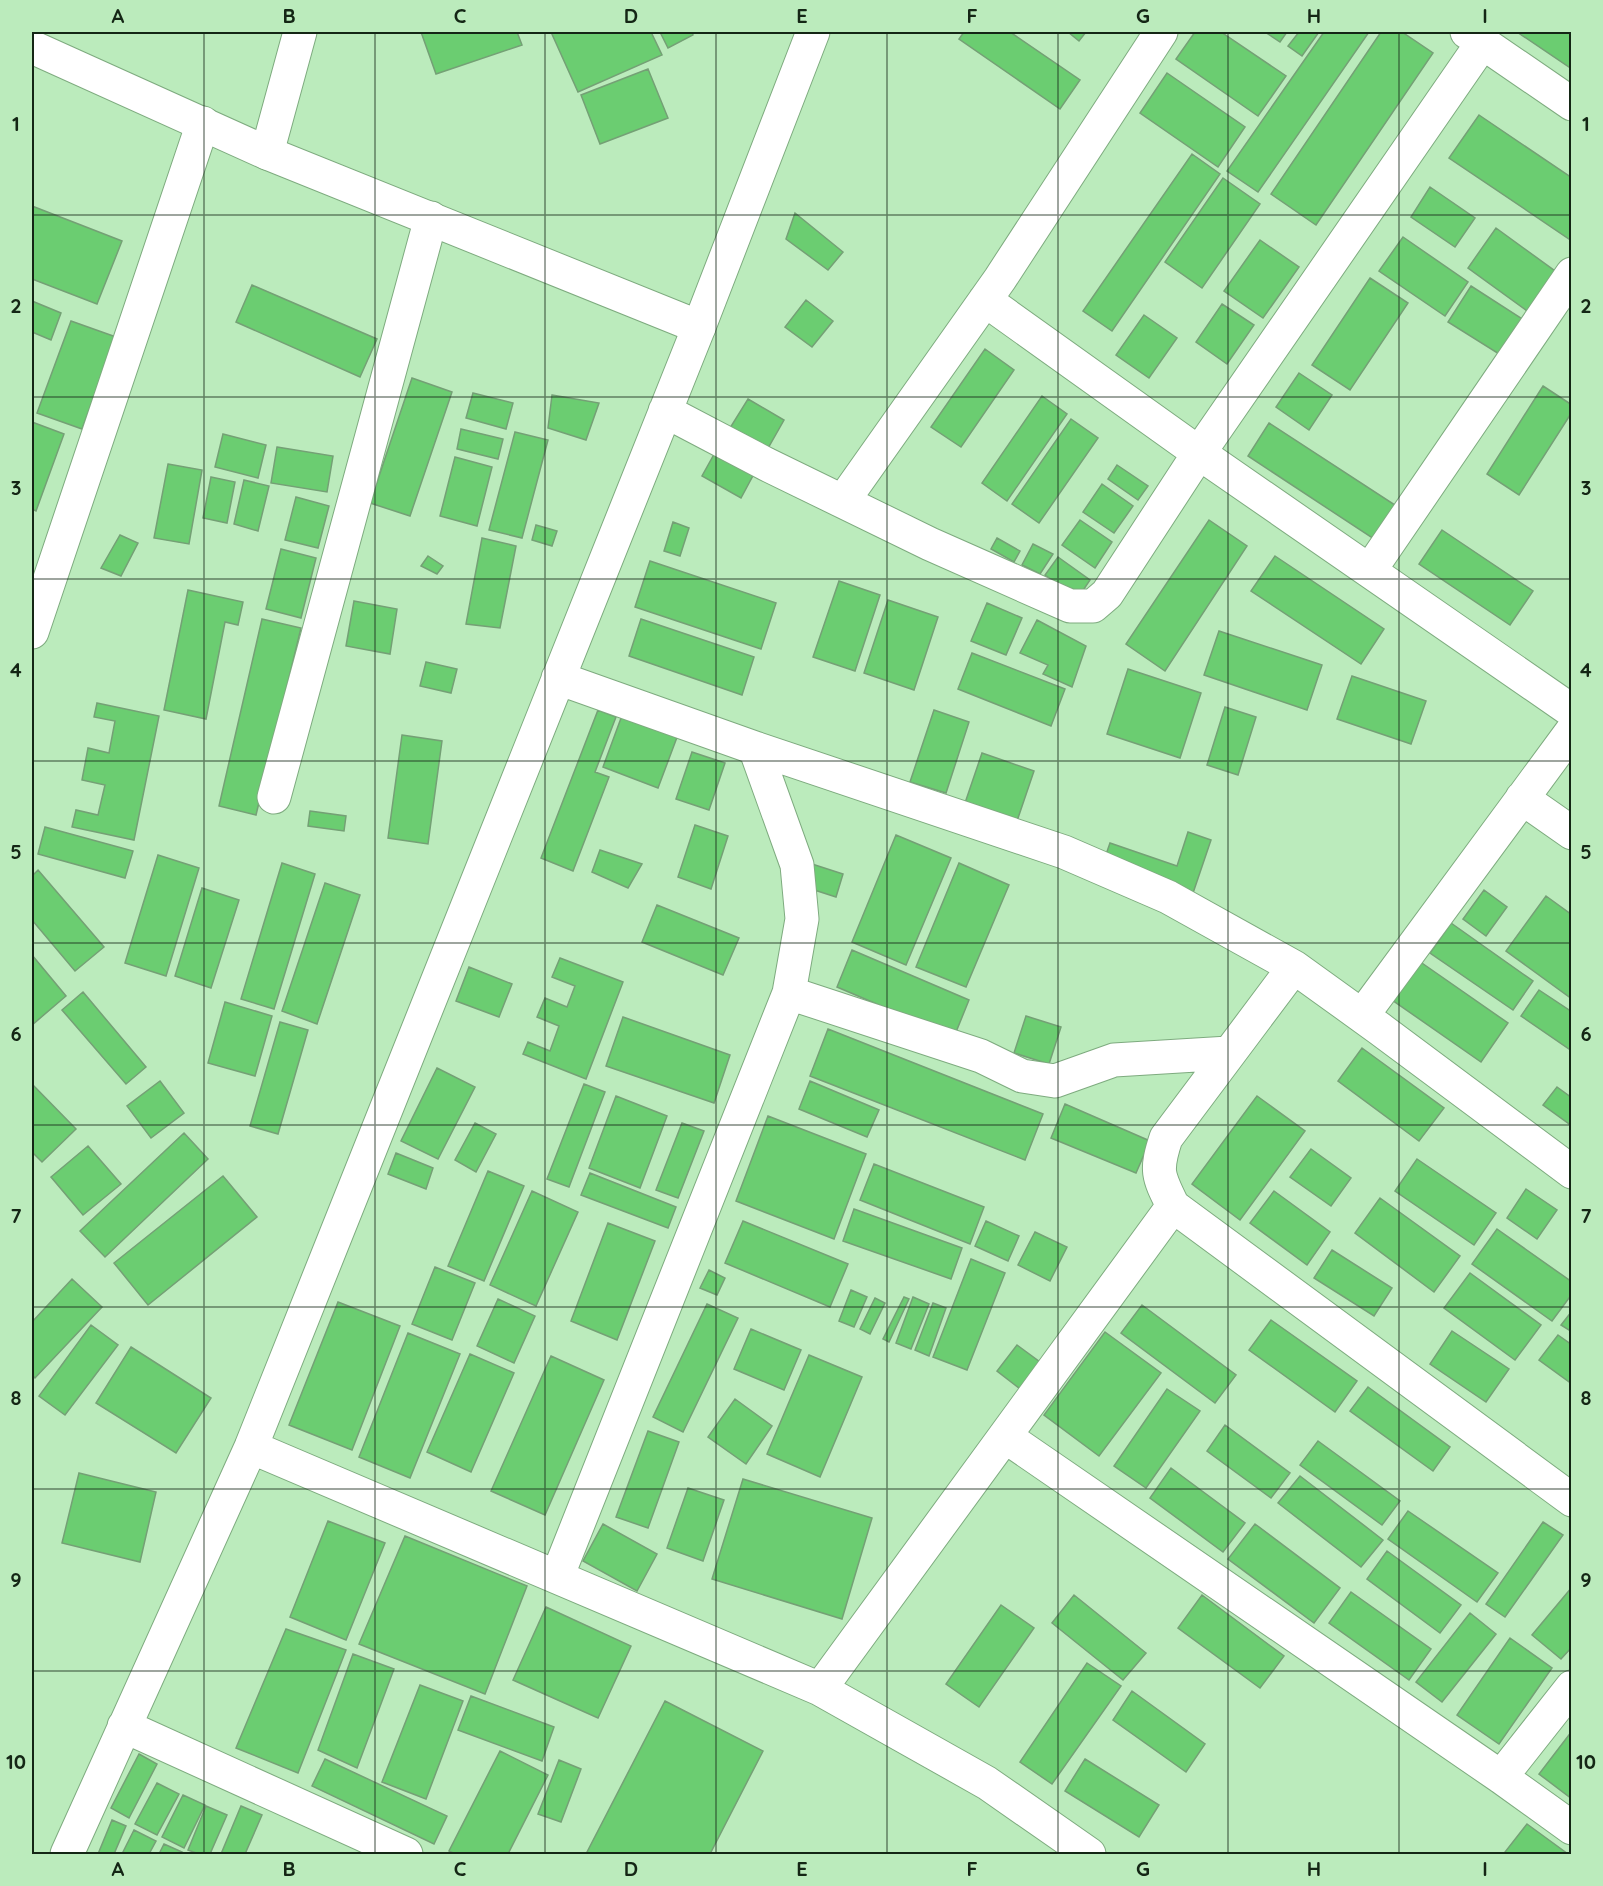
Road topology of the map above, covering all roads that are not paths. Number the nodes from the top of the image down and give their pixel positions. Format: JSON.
{"nodes":[{"id":1,"x":300,"y":32,"type":"edge"},
{"id":2,"x":813,"y":32,"type":"edge"},
{"id":3,"x":1161,"y":32,"type":"edge"},
{"id":4,"x":1475,"y":37,"type":"edge"},
{"id":5,"x":32,"y":47,"type":"edge"},
{"id":6,"x":1572,"y":104,"type":"edge"},
{"id":7,"x":202,"y":123,"type":"junction"},
{"id":8,"x":267,"y":153,"type":"junction"},
{"id":9,"x":431,"y":218,"type":"junction"},
{"id":10,"x":1572,"y":274,"type":"edge"},
{"id":11,"x":985,"y":300,"type":"junction"},
{"id":12,"x":699,"y":327,"type":"junction"},
{"id":13,"x":665,"y":411,"type":"junction"},
{"id":14,"x":1199,"y":453,"type":"junction"},
{"id":15,"x":843,"y":501,"type":"junction"},
{"id":16,"x":1370,"y":570,"type":"junction"},
{"id":17,"x":32,"y":632,"type":"edge"},
{"id":18,"x":558,"y":678,"type":"junction"},
{"id":19,"x":1572,"y":711,"type":"edge"},
{"id":20,"x":1572,"y":731,"type":"edge"},
{"id":21,"x":755,"y":748,"type":"junction"},
{"id":22,"x":274,"y":797,"type":"dead end"},
{"id":23,"x":1522,"y":798,"type":"junction"},
{"id":24,"x":1572,"y":833,"type":"edge"},
{"id":25,"x":1294,"y":967,"type":"junction"},
{"id":26,"x":789,"y":993,"type":"junction"},
{"id":27,"x":1362,"y":1016,"type":"junction"},
{"id":28,"x":1229,"y":1053,"type":"junction"},
{"id":29,"x":1572,"y":1172,"type":"edge"},
{"id":30,"x":1173,"y":1206,"type":"junction"},
{"id":31,"x":1006,"y":1437,"type":"junction"},
{"id":32,"x":250,"y":1447,"type":"junction"},
{"id":33,"x":1572,"y":1500,"type":"edge"},
{"id":34,"x":557,"y":1577,"type":"junction"},
{"id":35,"x":1572,"y":1687,"type":"edge"},
{"id":36,"x":820,"y":1689,"type":"junction"},
{"id":37,"x":124,"y":1726,"type":"junction"},
{"id":38,"x":1501,"y":1777,"type":"junction"},
{"id":39,"x":1572,"y":1828,"type":"edge"},
{"id":40,"x":67,"y":1854,"type":"edge"},
{"id":41,"x":406,"y":1854,"type":"edge"},
{"id":42,"x":1089,"y":1854,"type":"edge"}],
"edges":[{"from":1,"to":8,"type":"street"},
{"from":2,"to":12,"type":"street"},
{"from":3,"to":11,"type":"street"},
{"from":4,"to":6,"type":"street"},
{"from":4,"to":14,"type":"street"},
{"from":5,"to":7,"type":"street"},
{"from":7,"to":8,"type":"street"},
{"from":7,"to":17,"type":"street"},
{"from":8,"to":9,"type":"street"},
{"from":9,"to":12,"type":"street"},
{"from":9,"to":22,"type":"street"},
{"from":10,"to":16,"type":"street"},
{"from":11,"to":14,"type":"street"},
{"from":11,"to":15,"type":"street"},
{"from":12,"to":13,"type":"street"},
{"from":13,"to":15,"type":"street"},
{"from":13,"to":18,"type":"street"},
{"from":14,"to":15,"type":"street"},
{"from":14,"to":16,"type":"street"},
{"from":16,"to":19,"type":"street"},
{"from":18,"to":21,"type":"street"},
{"from":18,"to":32,"type":"street"},
{"from":20,"to":23,"type":"street"},
{"from":21,"to":25,"type":"street"},
{"from":21,"to":26,"type":"street"},
{"from":23,"to":24,"type":"street"},
{"from":23,"to":27,"type":"street"},
{"from":25,"to":27,"type":"street"},
{"from":25,"to":28,"type":"street"},
{"from":26,"to":28,"type":"street"},
{"from":26,"to":34,"type":"street"},
{"from":27,"to":29,"type":"street"},
{"from":28,"to":30,"type":"street"},
{"from":30,"to":31,"type":"street"},
{"from":30,"to":33,"type":"street"},
{"from":31,"to":36,"type":"street"},
{"from":31,"to":38,"type":"street"},
{"from":32,"to":34,"type":"street"},
{"from":32,"to":37,"type":"street"},
{"from":34,"to":36,"type":"street"},
{"from":35,"to":38,"type":"street"},
{"from":36,"to":42,"type":"street"},
{"from":37,"to":40,"type":"street"},
{"from":37,"to":41,"type":"street"},
{"from":38,"to":39,"type":"street"}]}
